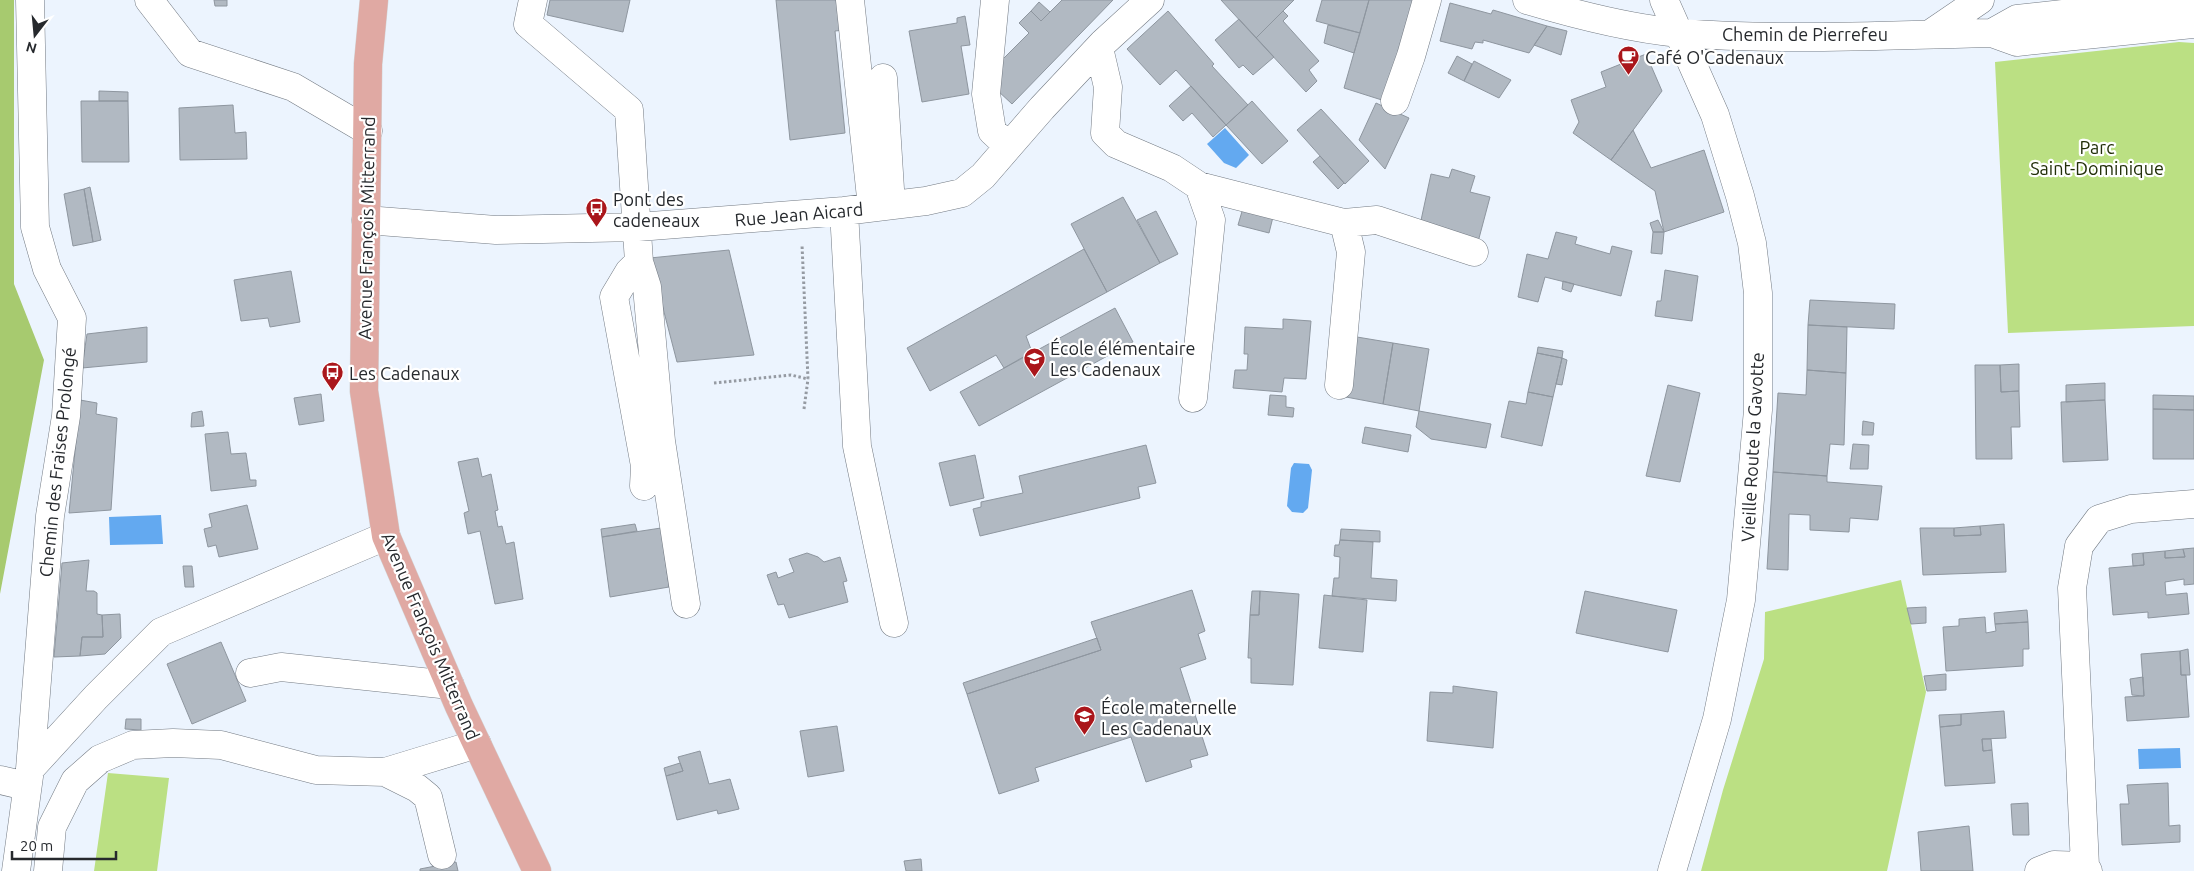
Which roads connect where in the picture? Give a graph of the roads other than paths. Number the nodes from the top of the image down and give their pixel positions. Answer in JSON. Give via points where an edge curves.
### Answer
{"nodes":[{"id":1,"x":30,"y":0,"type":"edge"},
{"id":2,"x":149,"y":0,"type":"edge"},
{"id":3,"x":374,"y":0,"type":"edge"},
{"id":4,"x":533,"y":0,"type":"edge"},
{"id":5,"x":850,"y":0,"type":"edge"},
{"id":6,"x":996,"y":0,"type":"edge"},
{"id":7,"x":1150,"y":0,"type":"edge"},
{"id":8,"x":1427,"y":0,"type":"edge"},
{"id":9,"x":1528,"y":0,"type":"edge"},
{"id":10,"x":1664,"y":0,"type":"edge"},
{"id":11,"x":1980,"y":0,"type":"edge"},
{"id":12,"x":2189,"y":0,"type":"edge"},
{"id":13,"x":2194,"y":24,"type":"edge"},
{"id":14,"x":1678,"y":33,"type":"junction"},
{"id":15,"x":1992,"y":33,"type":"junction"},
{"id":16,"x":1930,"y":34,"type":"junction"},
{"id":17,"x":1100,"y":48,"type":"junction"},
{"id":18,"x":883,"y":78,"type":"dead end"},
{"id":19,"x":1395,"y":101,"type":"dead end"},
{"id":20,"x":368,"y":131,"type":"junction"},
{"id":21,"x":1008,"y":146,"type":"junction"},
{"id":22,"x":1199,"y":186,"type":"junction"},
{"id":23,"x":882,"y":206,"type":"junction"},
{"id":24,"x":844,"y":211,"type":"junction"},
{"id":25,"x":366,"y":220,"type":"junction"},
{"id":26,"x":1344,"y":223,"type":"junction"},
{"id":27,"x":638,"y":227,"type":"junction"},
{"id":28,"x":1474,"y":252,"type":"dead end"},
{"id":29,"x":639,"y":262,"type":"junction"},
{"id":30,"x":1339,"y":384,"type":"dead end"},
{"id":31,"x":1192,"y":398,"type":"dead end"},
{"id":32,"x":644,"y":486,"type":"dead end"},
{"id":33,"x":2194,"y":504,"type":"edge"},
{"id":34,"x":386,"y":536,"type":"junction"},
{"id":35,"x":686,"y":604,"type":"dead end"},
{"id":36,"x":894,"y":623,"type":"dead end"},
{"id":37,"x":250,"y":673,"type":"dead end"},
{"id":38,"x":450,"y":685,"type":"junction"},
{"id":39,"x":477,"y":744,"type":"junction"},
{"id":40,"x":385,"y":772,"type":"junction"},
{"id":41,"x":28,"y":777,"type":"junction"},
{"id":42,"x":0,"y":780,"type":"edge"},
{"id":43,"x":442,"y":856,"type":"dead end"},
{"id":44,"x":2086,"y":868,"type":"edge"},
{"id":45,"x":16,"y":871,"type":"edge"},
{"id":46,"x":48,"y":871,"type":"edge"},
{"id":47,"x":537,"y":871,"type":"edge"},
{"id":48,"x":1672,"y":871,"type":"edge"},
{"id":49,"x":2039,"y":871,"type":"edge"}],
"edges":[{"from":1,"to":41,"type":"street","name":"Chemin des Fraises Prolongé","via":[[35,227],[48,269],[72,318],[66,416],[50,516]]},
{"from":2,"to":20,"type":"street","via":[[190,53],[293,86]]},
{"from":3,"to":20,"type":"main road","name":"Avenue François Mitterrand","via":[[368,64]]},
{"from":4,"to":27,"type":"street","via":[[528,24],[628,110]]},
{"from":5,"to":23,"type":"street"},
{"from":6,"to":21,"type":"street","via":[[986,94],[992,131]]},
{"from":7,"to":17,"type":"street","name":"Rue Jean Aicard"},
{"from":8,"to":19,"type":"street"},
{"from":9,"to":14,"type":"street","via":[[1598,20]]},
{"from":10,"to":14,"type":"street","name":"Vieille Route la Gavotte"},
{"from":11,"to":16,"type":"street"},
{"from":12,"to":15,"type":"street","name":"Chemin de Pierrefeu","via":[[2016,19]]},
{"from":13,"to":15,"type":"street","name":"Chemin de Pierrefeu","via":[[2017,42]]},
{"from":14,"to":16,"type":"street","name":"Chemin de Pierrefeu","via":[[1759,36]]},
{"from":14,"to":48,"type":"street","name":"Vieille Route la Gavotte","via":[[1714,115],[1752,243],[1758,293],[1758,410],[1741,600],[1717,719]]},
{"from":15,"to":16,"type":"street","name":"Chemin de Pierrefeu"},
{"from":17,"to":21,"type":"street","name":"Rue Jean Aicard"},
{"from":17,"to":22,"type":"street","via":[[1108,87],[1105,133],[1116,144],[1172,168]]},
{"from":18,"to":23,"type":"street"},
{"from":20,"to":25,"type":"main road","name":"Avenue François Mitterrand"},
{"from":21,"to":23,"type":"street","name":"Rue Jean Aicard","via":[[983,176],[962,193]]},
{"from":22,"to":26,"type":"street"},
{"from":22,"to":31,"type":"street","via":[[1211,220]]},
{"from":23,"to":24,"type":"street","name":"Rue Jean Aicard"},
{"from":24,"to":27,"type":"street","name":"Rue Jean Aicard"},
{"from":24,"to":36,"type":"street","via":[[857,446]]},
{"from":25,"to":27,"type":"street","name":"Rue Jean Aicard","via":[[496,230]]},
{"from":25,"to":34,"type":"main road","name":"Avenue François Mitterrand","via":[[364,391]]},
{"from":26,"to":28,"type":"street","via":[[1377,220]]},
{"from":26,"to":30,"type":"street","via":[[1351,252]]},
{"from":27,"to":29,"type":"street"},
{"from":29,"to":32,"type":"street","via":[[614,297],[645,466]]},
{"from":29,"to":35,"type":"street","via":[[647,287],[661,441]]},
{"from":33,"to":44,"type":"street","via":[[2131,509],[2099,519],[2079,546],[2072,588]]},
{"from":34,"to":38,"type":"main road","name":"Avenue François Mitterrand"},
{"from":34,"to":41,"type":"street","via":[[161,632],[96,697]]},
{"from":37,"to":38,"type":"street","via":[[281,667]]},
{"from":38,"to":39,"type":"main road","name":"Avenue François Mitterrand"},
{"from":39,"to":40,"type":"street"},
{"from":39,"to":47,"type":"main road","name":"Avenue François Mitterrand"},
{"from":40,"to":43,"type":"street","via":[[428,797]]},
{"from":40,"to":46,"type":"street","via":[[316,770],[221,745],[133,745],[100,758],[75,781],[52,826]]},
{"from":41,"to":42,"type":"street"},
{"from":41,"to":45,"type":"street","name":"Chemin des Fraises Prolongé"},
{"from":44,"to":49,"type":"street","via":[[2054,865]]}]}
